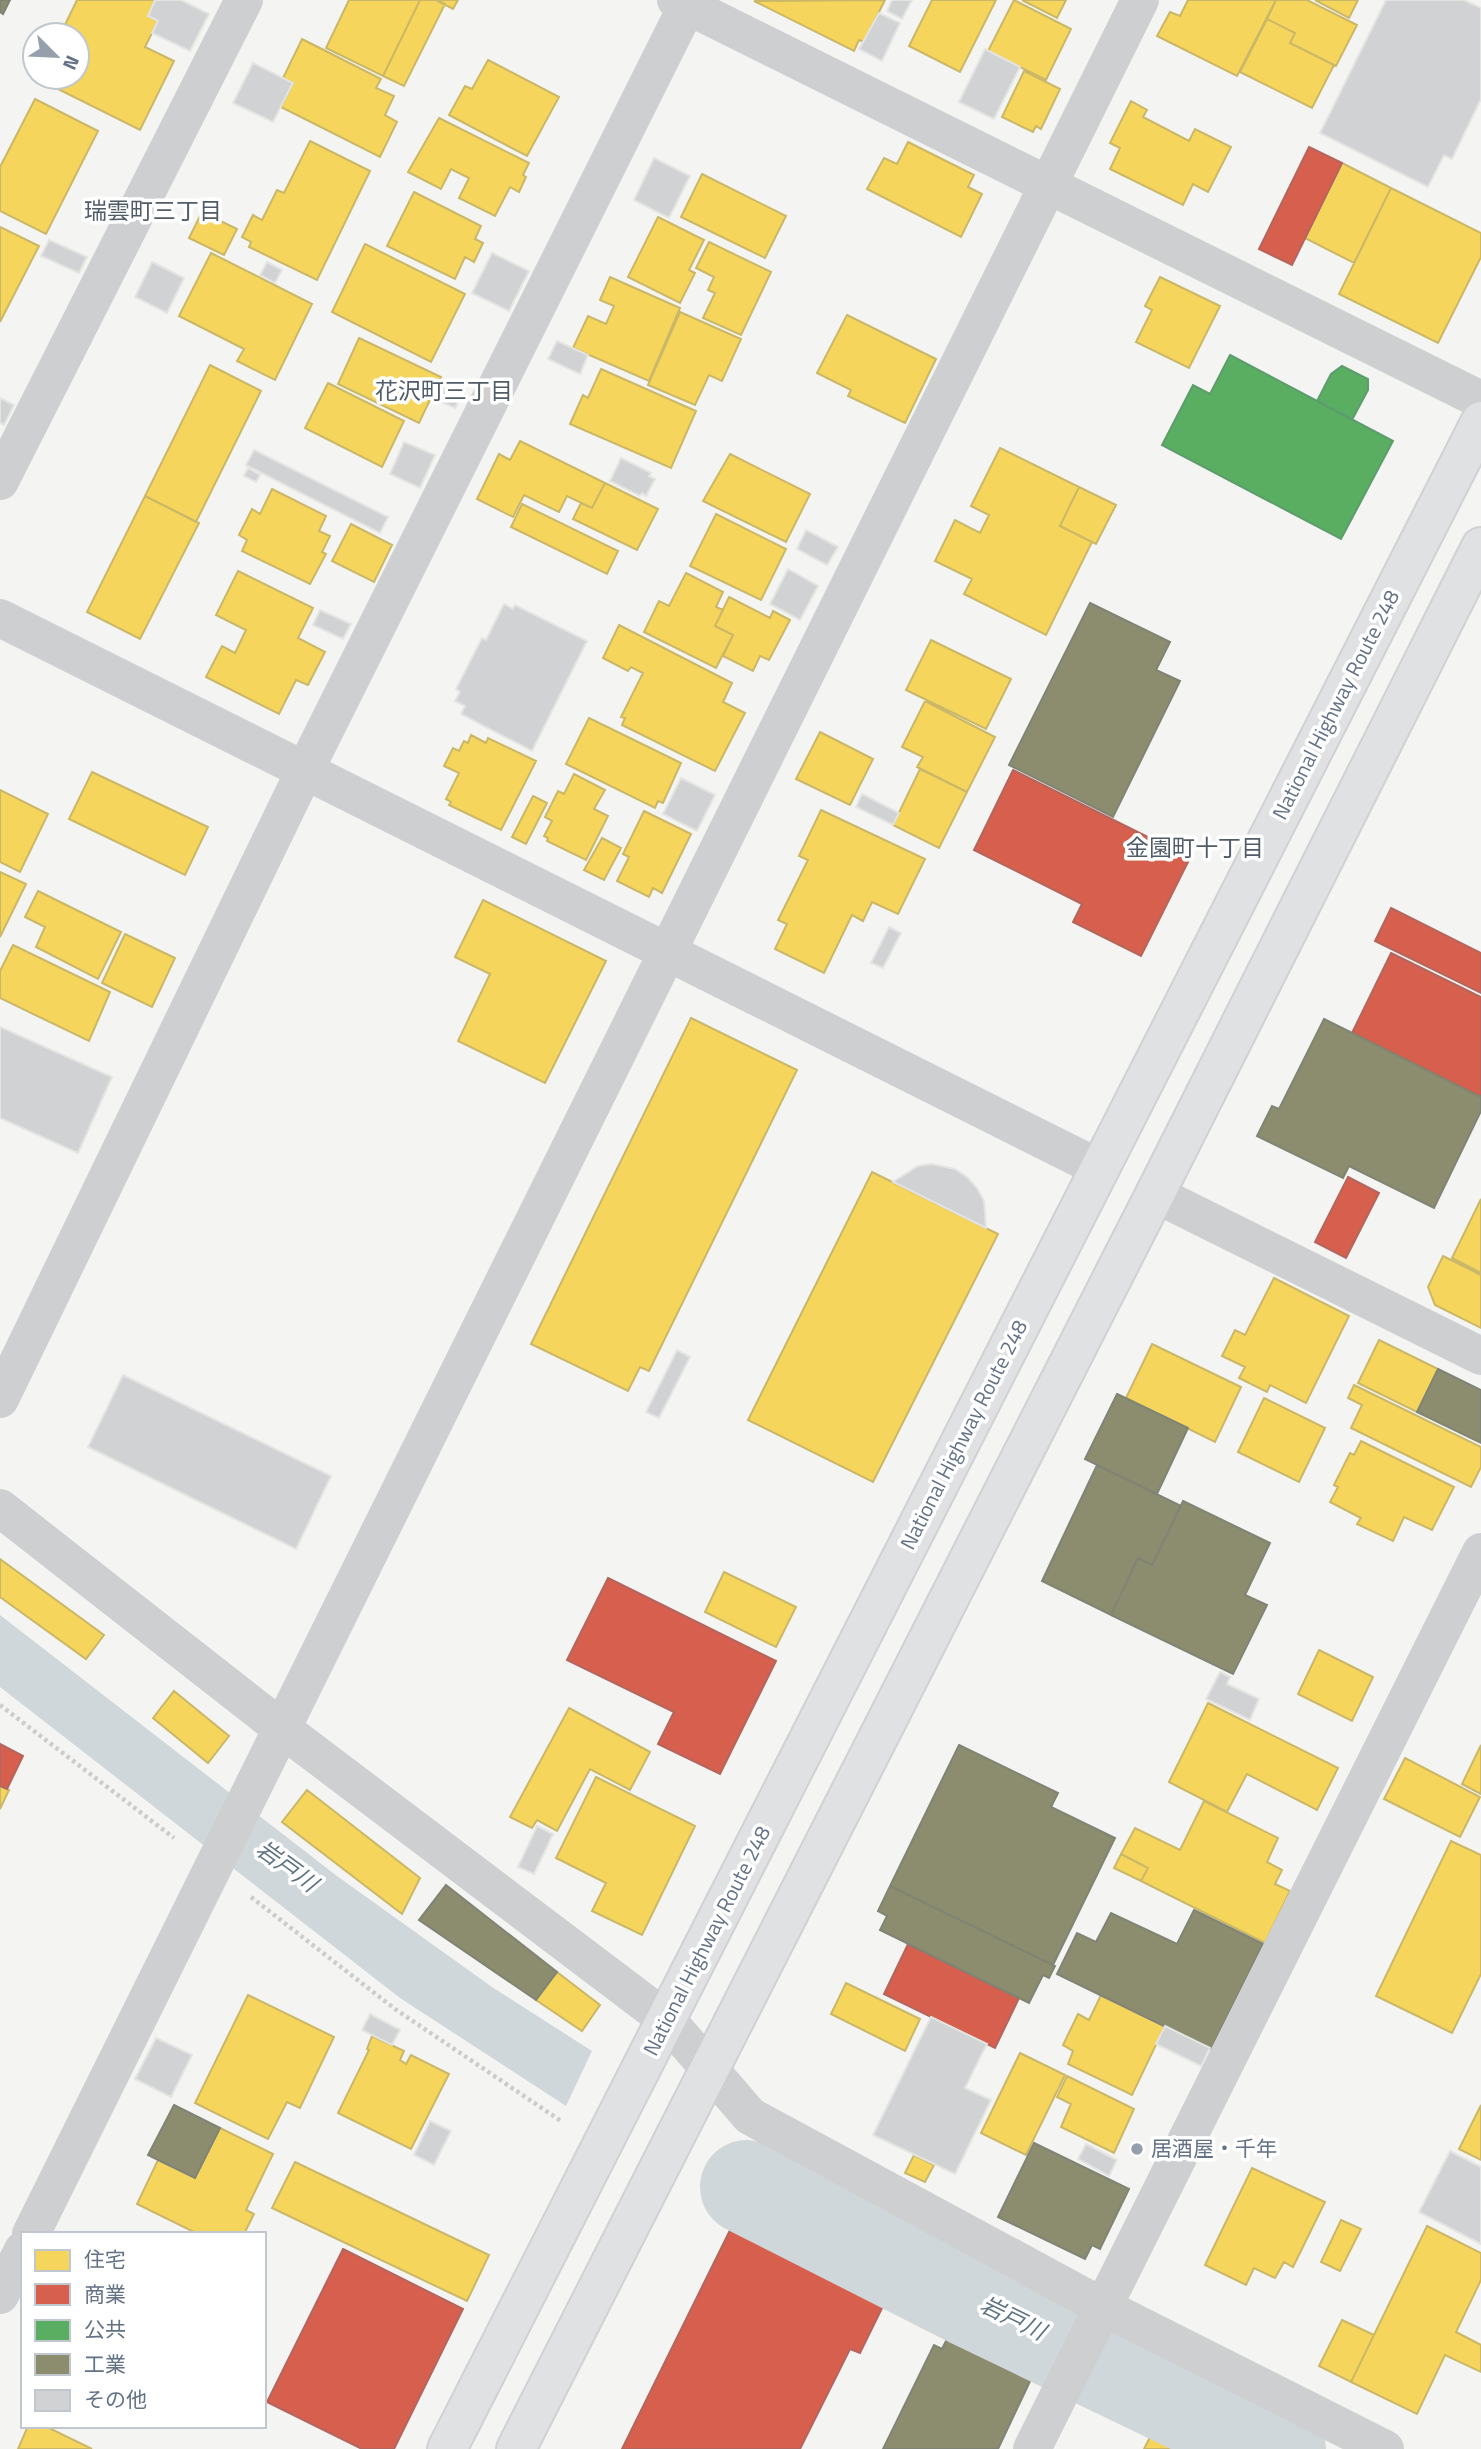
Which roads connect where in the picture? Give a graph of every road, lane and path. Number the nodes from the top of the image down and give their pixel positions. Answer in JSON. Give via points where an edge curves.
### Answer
{"nodes":[{"id":1,"x":244,"y":0,"type":"edge"},
{"id":2,"x":1140,"y":0,"type":"edge"},
{"id":3,"x":684,"y":2,"type":"edge"},
{"id":4,"x":1048,"y":185,"type":"junction"},
{"id":5,"x":1481,"y":400,"type":"edge"},
{"id":6,"x":1481,"y":421,"type":"edge"},
{"id":7,"x":0,"y":481,"type":"edge"},
{"id":8,"x":1481,"y":547,"type":"edge"},
{"id":9,"x":0,"y":618,"type":"edge"},
{"id":10,"x":304,"y":770,"type":"junction"},
{"id":11,"x":668,"y":951,"type":"junction"},
{"id":12,"x":1100,"y":1168,"type":"junction"},
{"id":13,"x":1155,"y":1194,"type":"junction"},
{"id":14,"x":1481,"y":1356,"type":"edge"},
{"id":15,"x":0,"y":1399,"type":"edge"},
{"id":16,"x":0,"y":1508,"type":"edge"},
{"id":17,"x":1481,"y":1552,"type":"edge"},
{"id":18,"x":0,"y":1705,"type":"edge"},
{"id":19,"x":281,"y":1728,"type":"junction"},
{"id":20,"x":215,"y":1861,"type":"junction"},
{"id":21,"x":667,"y":2020,"type":"junction"},
{"id":22,"x":710,"y":2069,"type":"junction"},
{"id":23,"x":601,"y":2148,"type":"junction"},
{"id":24,"x":32,"y":2232,"type":"edge"},
{"id":25,"x":21,"y":2254,"type":"edge"},
{"id":26,"x":0,"y":2295,"type":"edge"},
{"id":27,"x":1102,"y":2309,"type":"junction"},
{"id":28,"x":447,"y":2449,"type":"edge"},
{"id":29,"x":516,"y":2449,"type":"edge"},
{"id":30,"x":1032,"y":2449,"type":"edge"},
{"id":31,"x":1385,"y":2449,"type":"edge"}],
"edges":[{"from":1,"to":7,"type":"street"},
{"from":2,"to":4,"type":"street"},
{"from":3,"to":4,"type":"street"},
{"from":3,"to":10,"type":"street"},
{"from":4,"to":5,"type":"street"},
{"from":4,"to":11,"type":"street"},
{"from":6,"to":12,"type":"highway","name":"National Highway Route 248"},
{"from":8,"to":13,"type":"highway"},
{"from":9,"to":10,"type":"street"},
{"from":10,"to":11,"type":"street"},
{"from":10,"to":15,"type":"street"},
{"from":11,"to":12,"type":"street"},
{"from":11,"to":19,"type":"street"},
{"from":12,"to":21,"type":"highway","name":"National Highway Route 248"},
{"from":13,"to":14,"type":"street"},
{"from":13,"to":22,"type":"highway"},
{"from":16,"to":19,"type":"street"},
{"from":17,"to":27,"type":"street"},
{"from":18,"to":20,"type":"path"},
{"from":19,"to":20,"type":"street"},
{"from":19,"to":21,"type":"street"},
{"from":20,"to":23,"type":"path","via":[[395,2009]]},
{"from":20,"to":24,"type":"street"},
{"from":21,"to":22,"type":"street"},
{"from":21,"to":23,"type":"highway","name":"National Highway Route 248"},
{"from":22,"to":27,"type":"street","via":[[750,2116]]},
{"from":22,"to":29,"type":"highway"},
{"from":23,"to":28,"type":"highway","name":"National Highway Route 248"},
{"from":25,"to":26,"type":"street"},
{"from":27,"to":30,"type":"street"},
{"from":27,"to":31,"type":"street"}]}
